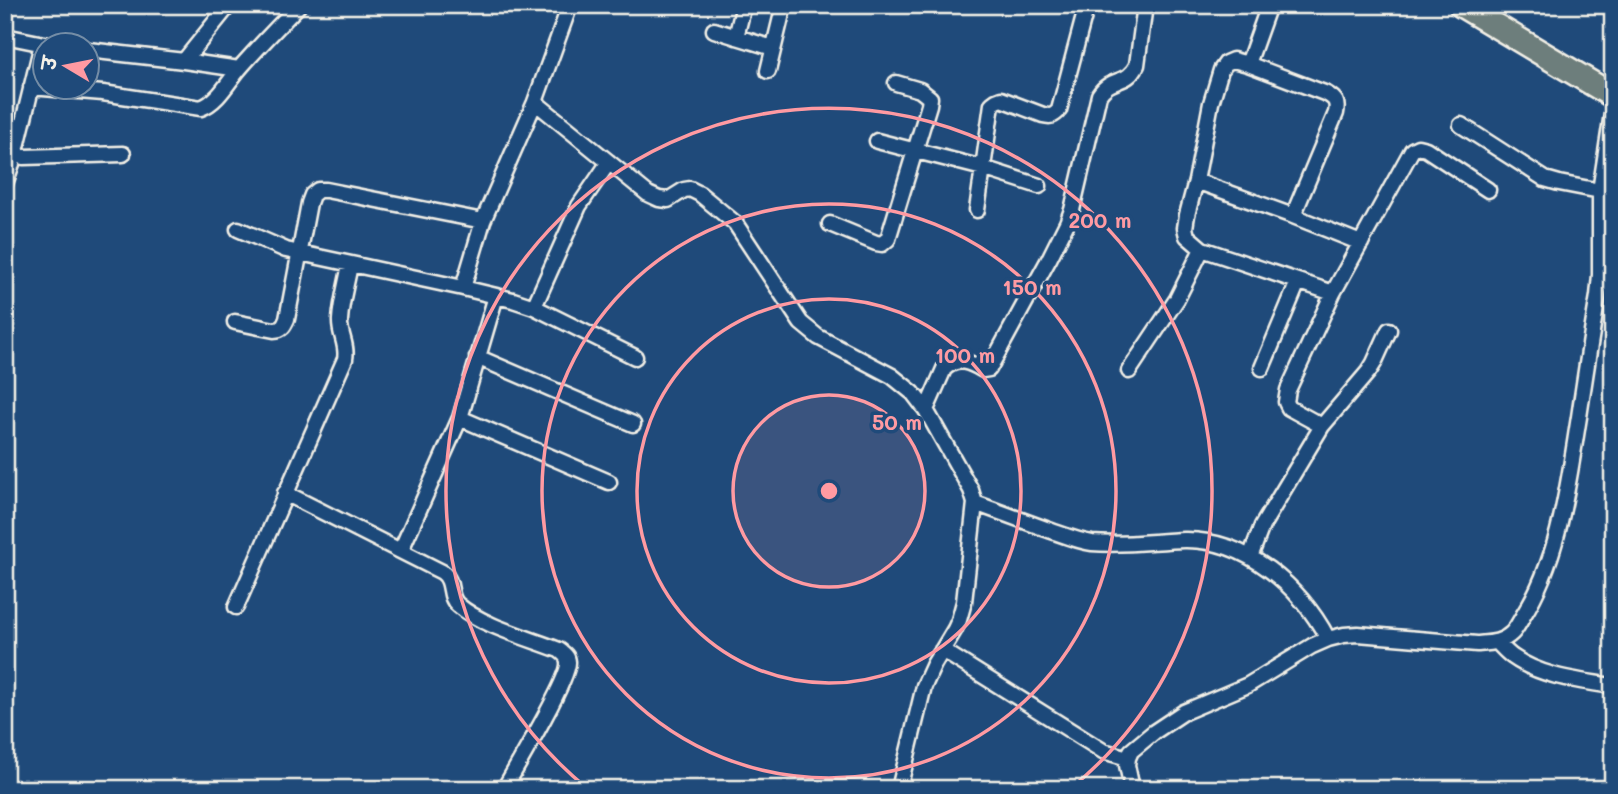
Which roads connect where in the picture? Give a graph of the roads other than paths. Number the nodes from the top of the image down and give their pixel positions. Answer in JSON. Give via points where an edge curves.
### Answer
{"nodes":[{"id":1,"x":229,"y":5,"type":"edge"},
{"id":2,"x":299,"y":5,"type":"edge"},
{"id":3,"x":744,"y":5,"type":"edge"},
{"id":4,"x":784,"y":5,"type":"edge"},
{"id":5,"x":1087,"y":5,"type":"edge"},
{"id":6,"x":1145,"y":5,"type":"edge"},
{"id":7,"x":1269,"y":5,"type":"edge"},
{"id":8,"x":1461,"y":5,"type":"edge"},
{"id":9,"x":569,"y":6,"type":"edge"},
{"id":10,"x":714,"y":30,"type":"dead end"},
{"id":11,"x":5,"y":36,"type":"edge"},
{"id":12,"x":736,"y":37,"type":"junction"},
{"id":13,"x":32,"y":42,"type":"edge"},
{"id":14,"x":773,"y":48,"type":"junction"},
{"id":15,"x":102,"y":52,"type":"edge"},
{"id":16,"x":184,"y":61,"type":"junction"},
{"id":17,"x":1248,"y":64,"type":"junction"},
{"id":18,"x":239,"y":69,"type":"junction"},
{"id":19,"x":768,"y":71,"type":"dead end"},
{"id":20,"x":896,"y":83,"type":"dead end"},
{"id":21,"x":31,"y":86,"type":"joint"},
{"id":22,"x":1613,"y":96,"type":"edge"},
{"id":23,"x":536,"y":102,"type":"junction"},
{"id":24,"x":1613,"y":107,"type":"edge"},
{"id":25,"x":1461,"y":125,"type":"dead end"},
{"id":26,"x":877,"y":141,"type":"dead end"},
{"id":27,"x":916,"y":152,"type":"junction"},
{"id":28,"x":123,"y":154,"type":"dead end"},
{"id":29,"x":15,"y":155,"type":"junction"},
{"id":30,"x":609,"y":162,"type":"junction"},
{"id":31,"x":983,"y":168,"type":"junction"},
{"id":32,"x":1196,"y":181,"type":"junction"},
{"id":33,"x":5,"y":184,"type":"edge"},
{"id":34,"x":1039,"y":186,"type":"dead end"},
{"id":35,"x":1488,"y":190,"type":"dead end"},
{"id":36,"x":1601,"y":191,"type":"junction"},
{"id":37,"x":977,"y":210,"type":"dead end"},
{"id":38,"x":1293,"y":216,"type":"junction"},
{"id":39,"x":483,"y":221,"type":"junction"},
{"id":40,"x":830,"y":223,"type":"dead end"},
{"id":41,"x":239,"y":229,"type":"dead end"},
{"id":42,"x":1361,"y":243,"type":"junction"},
{"id":43,"x":1202,"y":249,"type":"junction"},
{"id":44,"x":300,"y":253,"type":"junction"},
{"id":45,"x":351,"y":264,"type":"junction"},
{"id":46,"x":1298,"y":282,"type":"junction"},
{"id":47,"x":463,"y":288,"type":"junction"},
{"id":48,"x":1333,"y":293,"type":"junction"},
{"id":49,"x":496,"y":296,"type":"junction"},
{"id":50,"x":534,"y":307,"type":"junction"},
{"id":51,"x":235,"y":322,"type":"dead end"},
{"id":52,"x":1389,"y":330,"type":"dead end"},
{"id":53,"x":477,"y":357,"type":"junction"},
{"id":54,"x":635,"y":357,"type":"dead end"},
{"id":55,"x":1262,"y":368,"type":"dead end"},
{"id":56,"x":1129,"y":371,"type":"dead end"},
{"id":57,"x":926,"y":410,"type":"junction"},
{"id":58,"x":460,"y":418,"type":"junction"},
{"id":59,"x":632,"y":424,"type":"dead end"},
{"id":60,"x":1322,"y":426,"type":"junction"},
{"id":61,"x":609,"y":482,"type":"dead end"},
{"id":62,"x":285,"y":493,"type":"junction"},
{"id":63,"x":975,"y":503,"type":"junction"},
{"id":64,"x":401,"y":550,"type":"junction"},
{"id":65,"x":1250,"y":557,"type":"junction"},
{"id":66,"x":236,"y":607,"type":"dead end"},
{"id":67,"x":1328,"y":639,"type":"junction"},
{"id":68,"x":1497,"y":642,"type":"junction"},
{"id":69,"x":942,"y":650,"type":"junction"},
{"id":70,"x":1613,"y":685,"type":"edge"},
{"id":71,"x":1128,"y":758,"type":"junction"},
{"id":72,"x":504,"y":789,"type":"edge"},
{"id":73,"x":899,"y":789,"type":"edge"},
{"id":74,"x":1132,"y":789,"type":"edge"}],
"edges":[{"from":1,"to":16,"type":"street"},
{"from":2,"to":18,"type":"street"},
{"from":3,"to":12,"type":"street"},
{"from":4,"to":14,"type":"street"},
{"from":5,"to":31,"type":"street","via":[[1059,110],[1050,117],[1002,99],[992,104]]},
{"from":6,"to":57,"type":"street","via":[[1137,65],[1133,74],[1105,86],[1100,95],[1072,210],[1049,259],[989,369],[967,361],[948,365]]},
{"from":7,"to":17,"type":"street"},
{"from":8,"to":22,"type":"main road"},
{"from":9,"to":23,"type":"street"},
{"from":10,"to":12,"type":"street"},
{"from":11,"to":13,"type":"street"},
{"from":12,"to":14,"type":"street"},
{"from":14,"to":19,"type":"street"},
{"from":15,"to":16,"type":"street"},
{"from":16,"to":18,"type":"street"},
{"from":17,"to":32,"type":"street","via":[[1233,60],[1220,70]]},
{"from":17,"to":38,"type":"street","via":[[1334,97],[1337,104]]},
{"from":18,"to":21,"type":"street","via":[[214,100],[201,108]]},
{"from":20,"to":27,"type":"street","via":[[930,98]]},
{"from":21,"to":29,"type":"street"},
{"from":23,"to":30,"type":"street"},
{"from":23,"to":39,"type":"street"},
{"from":24,"to":36,"type":"street"},
{"from":25,"to":36,"type":"street","via":[[1545,179]]},
{"from":26,"to":27,"type":"street"},
{"from":27,"to":31,"type":"street"},
{"from":27,"to":40,"type":"street","via":[[891,231],[882,244]]},
{"from":28,"to":29,"type":"street"},
{"from":29,"to":33,"type":"street"},
{"from":30,"to":50,"type":"street","via":[[579,206]]},
{"from":30,"to":57,"type":"street","via":[[659,199],[668,200],[684,190],[700,194],[734,223],[801,323],[818,337],[892,376]]},
{"from":31,"to":34,"type":"street"},
{"from":31,"to":37,"type":"street"},
{"from":32,"to":38,"type":"street"},
{"from":32,"to":43,"type":"street","via":[[1185,228]]},
{"from":35,"to":42,"type":"street","via":[[1418,147],[1407,157]]},
{"from":36,"to":68,"type":"street","via":[[1598,296],[1559,530],[1538,590],[1512,633]]},
{"from":38,"to":42,"type":"street"},
{"from":39,"to":44,"type":"street","via":[[318,190],[309,203]]},
{"from":39,"to":47,"type":"street"},
{"from":41,"to":44,"type":"street"},
{"from":42,"to":48,"type":"street"},
{"from":43,"to":46,"type":"street"},
{"from":43,"to":56,"type":"street","via":[[1177,299]]},
{"from":44,"to":45,"type":"street"},
{"from":44,"to":51,"type":"street","via":[[284,326],[274,330]]},
{"from":45,"to":47,"type":"street"},
{"from":45,"to":62,"type":"street","via":[[340,319],[345,359]]},
{"from":46,"to":48,"type":"street"},
{"from":46,"to":55,"type":"street"},
{"from":47,"to":49,"type":"street"},
{"from":48,"to":60,"type":"street","via":[[1286,396],[1289,408]]},
{"from":49,"to":50,"type":"street"},
{"from":49,"to":53,"type":"street"},
{"from":50,"to":54,"type":"street"},
{"from":52,"to":60,"type":"street","via":[[1369,371]]},
{"from":53,"to":58,"type":"street"},
{"from":53,"to":59,"type":"street"},
{"from":57,"to":63,"type":"street"},
{"from":58,"to":61,"type":"street"},
{"from":58,"to":64,"type":"street"},
{"from":60,"to":65,"type":"street","via":[[1262,526]]},
{"from":62,"to":64,"type":"street"},
{"from":62,"to":66,"type":"street"},
{"from":63,"to":65,"type":"street","via":[[1089,542],[1209,542]]},
{"from":63,"to":69,"type":"street","via":[[964,602],[956,629]]},
{"from":64,"to":72,"type":"street","via":[[446,575],[453,599],[466,611],[565,654],[568,662],[562,682]]},
{"from":65,"to":67,"type":"street","via":[[1303,601]]},
{"from":67,"to":68,"type":"street","via":[[1358,634]]},
{"from":67,"to":71,"type":"street","via":[[1235,692],[1184,712],[1154,732]]},
{"from":68,"to":70,"type":"street","via":[[1511,656],[1547,673]]},
{"from":69,"to":71,"type":"street","via":[[1103,751]]},
{"from":69,"to":73,"type":"street","via":[[924,686]]},
{"from":71,"to":74,"type":"street"}]}
